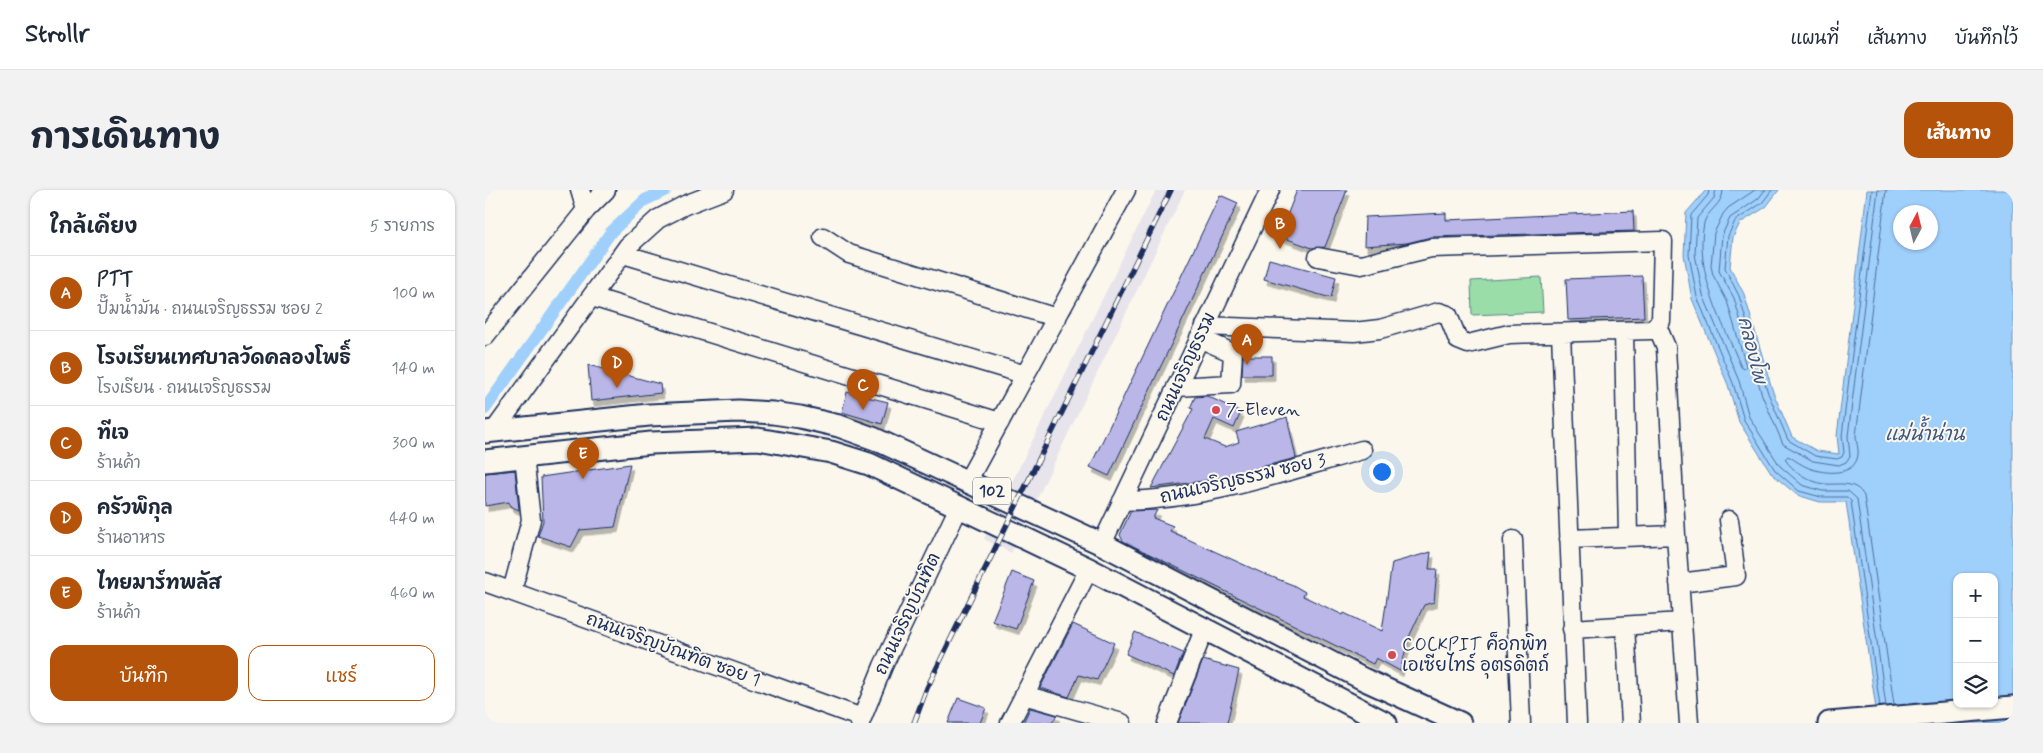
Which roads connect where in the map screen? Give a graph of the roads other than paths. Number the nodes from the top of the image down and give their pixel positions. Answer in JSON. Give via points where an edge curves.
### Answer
{"nodes":[{"id":1,"x":580,"y":190,"type":"edge"},
{"id":2,"x":606,"y":190,"type":"edge"},
{"id":3,"x":724,"y":190,"type":"edge"},
{"id":4,"x":1127,"y":190,"type":"edge"},
{"id":5,"x":1270,"y":190,"type":"edge"},
{"id":6,"x":586,"y":210,"type":"junction"},
{"id":7,"x":823,"y":237,"type":"dead end"},
{"id":8,"x":623,"y":254,"type":"junction"},
{"id":9,"x":1318,"y":258,"type":"dead end"},
{"id":10,"x":592,"y":297,"type":"junction"},
{"id":11,"x":1057,"y":318,"type":"junction"},
{"id":12,"x":1657,"y":326,"type":"junction"},
{"id":13,"x":1624,"y":331,"type":"junction"},
{"id":14,"x":1202,"y":332,"type":"junction"},
{"id":15,"x":1561,"y":333,"type":"junction"},
{"id":16,"x":485,"y":336,"type":"edge"},
{"id":17,"x":1026,"y":375,"type":"junction"},
{"id":18,"x":1176,"y":387,"type":"junction"},
{"id":19,"x":649,"y":415,"type":"junction"},
{"id":20,"x":1000,"y":422,"type":"junction"},
{"id":21,"x":489,"y":432,"type":"edge"},
{"id":22,"x":651,"y":443,"type":"junction"},
{"id":23,"x":1362,"y":450,"type":"dead end"},
{"id":24,"x":525,"y":456,"type":"junction"},
{"id":25,"x":485,"y":460,"type":"edge"},
{"id":26,"x":977,"y":484,"type":"junction"},
{"id":27,"x":1122,"y":501,"type":"junction"},
{"id":28,"x":966,"y":510,"type":"junction"},
{"id":29,"x":1729,"y":520,"type":"dead end"},
{"id":30,"x":1676,"y":534,"type":"junction"},
{"id":31,"x":1628,"y":536,"type":"junction"},
{"id":32,"x":1569,"y":539,"type":"junction"},
{"id":33,"x":1513,"y":540,"type":"dead end"},
{"id":34,"x":1102,"y":544,"type":"junction"},
{"id":35,"x":1089,"y":569,"type":"junction"},
{"id":36,"x":485,"y":582,"type":"edge"},
{"id":37,"x":1679,"y":583,"type":"junction"},
{"id":38,"x":512,"y":591,"type":"junction"},
{"id":39,"x":1682,"y":622,"type":"junction"},
{"id":40,"x":1625,"y":626,"type":"junction"},
{"id":41,"x":1572,"y":629,"type":"junction"},
{"id":42,"x":1204,"y":630,"type":"junction"},
{"id":43,"x":1363,"y":679,"type":"junction"},
{"id":44,"x":1024,"y":695,"type":"junction"},
{"id":45,"x":1349,"y":704,"type":"junction"},
{"id":46,"x":2013,"y":707,"type":"edge"},
{"id":47,"x":861,"y":721,"type":"edge"},
{"id":48,"x":1010,"y":723,"type":"edge"},
{"id":49,"x":1122,"y":723,"type":"edge"},
{"id":50,"x":1167,"y":723,"type":"edge"},
{"id":51,"x":1386,"y":723,"type":"edge"},
{"id":52,"x":1460,"y":723,"type":"edge"},
{"id":53,"x":1521,"y":723,"type":"edge"},
{"id":54,"x":1577,"y":723,"type":"edge"},
{"id":55,"x":1631,"y":723,"type":"edge"},
{"id":56,"x":1689,"y":723,"type":"edge"},
{"id":57,"x":1829,"y":723,"type":"edge"}],
"edges":[{"from":1,"to":6,"type":"street"},
{"from":2,"to":6,"type":"street"},
{"from":3,"to":8,"type":"street","via":[[658,219]]},
{"from":4,"to":11,"type":"street"},
{"from":5,"to":14,"type":"street","name":"ถนนเจริญธรรม"},
{"from":6,"to":16,"type":"street"},
{"from":7,"to":11,"type":"street","via":[[849,254]]},
{"from":8,"to":10,"type":"street"},
{"from":8,"to":17,"type":"street"},
{"from":9,"to":12,"type":"street","via":[[1361,264],[1431,248],[1663,241],[1661,321]]},
{"from":10,"to":20,"type":"street"},
{"from":10,"to":21,"type":"street"},
{"from":11,"to":17,"type":"street"},
{"from":12,"to":13,"type":"street","via":[[1651,330]]},
{"from":12,"to":30,"type":"street","via":[[1666,347]]},
{"from":13,"to":15,"type":"street"},
{"from":13,"to":31,"type":"street"},
{"from":14,"to":15,"type":"street","via":[[1354,332],[1380,329],[1439,312],[1449,315],[1458,340],[1468,344],[1509,334]]},
{"from":14,"to":18,"type":"street","name":"ถนนเจริญธรรม"},
{"from":14,"to":18,"type":"street","via":[[1233,353],[1231,384]]},
{"from":15,"to":32,"type":"street"},
{"from":17,"to":20,"type":"street"},
{"from":18,"to":27,"type":"street","name":"ถนนเจริญธรรม"},
{"from":19,"to":21,"type":"main road","number":"102"},
{"from":19,"to":22,"type":"main road"},
{"from":19,"to":26,"type":"main road","number":"102","via":[[738,411],[800,417],[875,438]]},
{"from":20,"to":26,"type":"street"},
{"from":22,"to":24,"type":"main road","number":"102"},
{"from":22,"to":28,"type":"main road","number":"102","via":[[758,439],[795,444],[869,464]]},
{"from":23,"to":27,"type":"street","name":"ถนนเจริญธรรม ซอย 3","via":[[1187,496],[1156,501]]},
{"from":24,"to":25,"type":"main road","number":"102"},
{"from":24,"to":38,"type":"street","via":[[531,520]]},
{"from":26,"to":28,"type":"main road"},
{"from":26,"to":34,"type":"main road","number":"102"},
{"from":27,"to":34,"type":"street","name":"ถนนเจริญธรรม"},
{"from":28,"to":35,"type":"main road","number":"102"},
{"from":28,"to":47,"type":"street","name":"ถนนเจริญบัณฑิต","via":[[883,666]]},
{"from":29,"to":37,"type":"street","via":[[1736,576]]},
{"from":30,"to":31,"type":"street"},
{"from":30,"to":37,"type":"street"},
{"from":31,"to":32,"type":"street"},
{"from":32,"to":41,"type":"street"},
{"from":33,"to":53,"type":"street"},
{"from":34,"to":35,"type":"main road"},
{"from":34,"to":43,"type":"main road","number":"102"},
{"from":35,"to":42,"type":"main road","number":"102"},
{"from":35,"to":44,"type":"street"},
{"from":36,"to":38,"type":"street","name":"ถนนเจริญบัณฑิต ซอย 1"},
{"from":37,"to":39,"type":"street"},
{"from":38,"to":47,"type":"street","name":"ถนนเจริญบัณฑิต ซอย 1"},
{"from":39,"to":40,"type":"street"},
{"from":39,"to":56,"type":"street"},
{"from":40,"to":41,"type":"street"},
{"from":40,"to":55,"type":"street"},
{"from":41,"to":54,"type":"street"},
{"from":42,"to":45,"type":"main road","number":"102"},
{"from":42,"to":50,"type":"street"},
{"from":43,"to":45,"type":"main road"},
{"from":43,"to":52,"type":"main road","number":"102"},
{"from":44,"to":48,"type":"street"},
{"from":44,"to":49,"type":"street"},
{"from":45,"to":51,"type":"main road","number":"102"},
{"from":46,"to":57,"type":"main road"}]}
